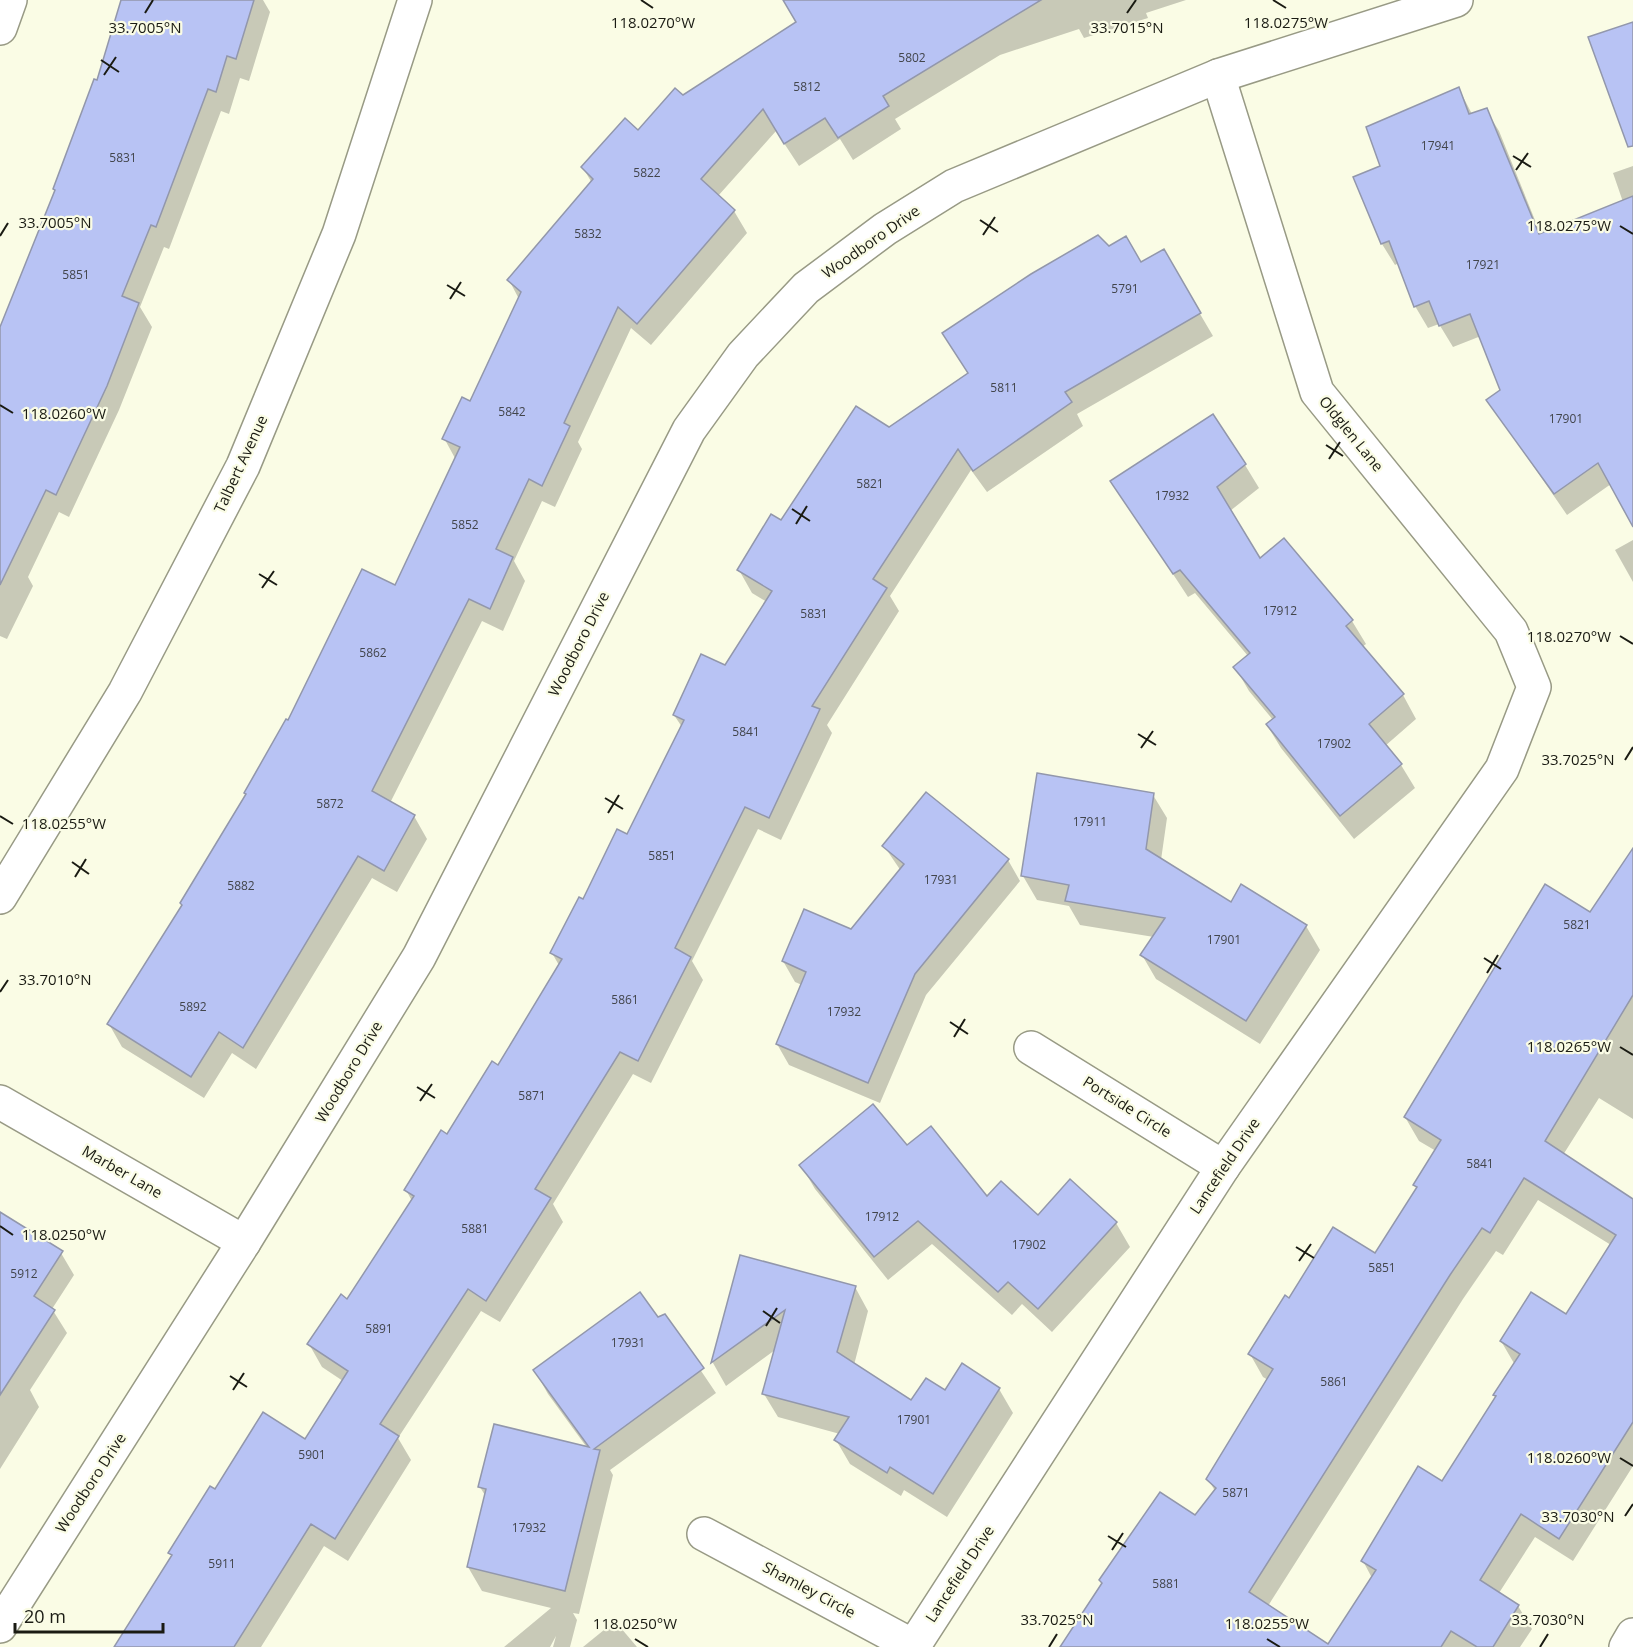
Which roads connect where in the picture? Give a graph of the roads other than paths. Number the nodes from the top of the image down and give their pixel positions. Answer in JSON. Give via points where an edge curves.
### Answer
{"nodes":[{"id":1,"x":10,"y":0,"type":"edge"},
{"id":2,"x":415,"y":0,"type":"edge"},
{"id":3,"x":1456,"y":0,"type":"edge"},
{"id":4,"x":0,"y":28,"type":"edge"},
{"id":5,"x":1218,"y":76,"type":"junction"},
{"id":6,"x":1534,"y":687,"type":"joint"},
{"id":7,"x":0,"y":897,"type":"edge"},
{"id":8,"x":1031,"y":1048,"type":"dead end"},
{"id":9,"x":0,"y":1102,"type":"edge"},
{"id":10,"x":1223,"y":1167,"type":"junction"},
{"id":11,"x":244,"y":1242,"type":"junction"},
{"id":12,"x":704,"y":1534,"type":"dead end"},
{"id":13,"x":0,"y":1626,"type":"edge"},
{"id":14,"x":1633,"y":1635,"type":"edge"},
{"id":15,"x":913,"y":1647,"type":"edge"},
{"id":16,"x":1626,"y":1647,"type":"edge"}],
"edges":[{"from":1,"to":4,"type":"street"},
{"from":2,"to":7,"type":"street","name":"Talbert Avenue","via":[[339,234],[243,466],[125,692]]},
{"from":3,"to":5,"type":"street","name":"Woodboro Drive"},
{"from":5,"to":6,"type":"street","name":"Oldglen Lane","via":[[1317,392],[1511,632]]},
{"from":5,"to":11,"type":"street","name":"Woodboro Drive","via":[[954,186],[885,229],[806,288],[743,355],[689,430],[419,957]]},
{"from":6,"to":10,"type":"street","name":"Lancefield Drive","via":[[1502,769]]},
{"from":8,"to":10,"type":"street","name":"Portside Circle"},
{"from":9,"to":11,"type":"street","name":"Marber Lane"},
{"from":10,"to":15,"type":"street","name":"Lancefield Drive"},
{"from":11,"to":13,"type":"street","name":"Woodboro Drive"},
{"from":12,"to":15,"type":"street","name":"Shamley Circle"},
{"from":14,"to":16,"type":"street"}]}
